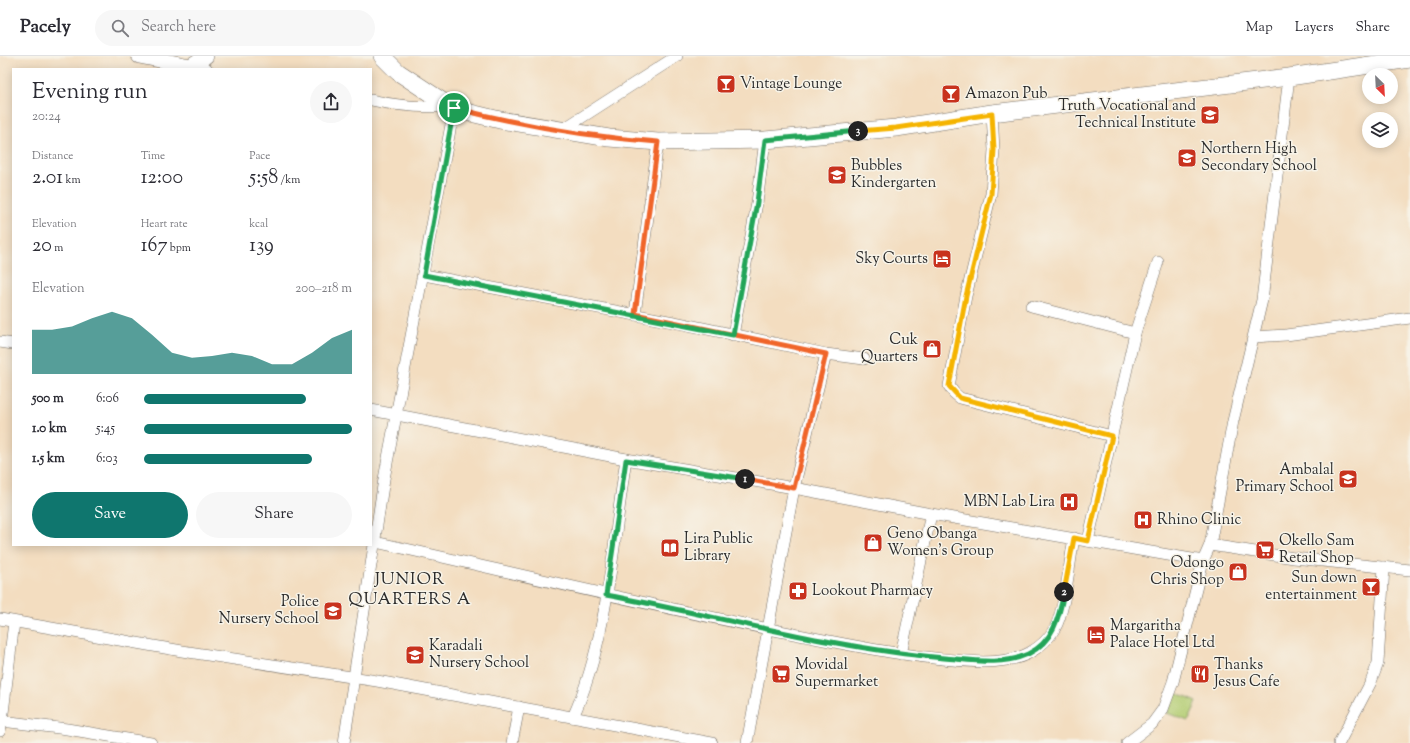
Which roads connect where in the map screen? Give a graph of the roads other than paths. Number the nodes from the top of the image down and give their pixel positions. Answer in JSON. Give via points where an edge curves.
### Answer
{"nodes":[{"id":1,"x":139,"y":56,"type":"edge"},
{"id":2,"x":206,"y":56,"type":"edge"},
{"id":3,"x":382,"y":56,"type":"edge"},
{"id":4,"x":678,"y":56,"type":"edge"},
{"id":5,"x":1410,"y":59,"type":"edge"},
{"id":6,"x":1354,"y":62,"type":"edge"},
{"id":7,"x":190,"y":66,"type":"junction"},
{"id":8,"x":201,"y":68,"type":"edge"},
{"id":9,"x":1289,"y":77,"type":"junction"},
{"id":10,"x":372,"y":100,"type":"edge"},
{"id":11,"x":452,"y":107,"type":"junction"},
{"id":12,"x":992,"y":114,"type":"junction"},
{"id":13,"x":562,"y":130,"type":"junction"},
{"id":14,"x":765,"y":140,"type":"junction"},
{"id":15,"x":658,"y":142,"type":"junction"},
{"id":16,"x":1158,"y":262,"type":"dead end"},
{"id":17,"x":424,"y":275,"type":"junction"},
{"id":18,"x":1031,"y":306,"type":"dead end"},
{"id":19,"x":635,"y":314,"type":"junction"},
{"id":20,"x":1410,"y":318,"type":"edge"},
{"id":21,"x":1135,"y":333,"type":"junction"},
{"id":22,"x":733,"y":335,"type":"junction"},
{"id":23,"x":1254,"y":337,"type":"junction"},
{"id":24,"x":0,"y":342,"type":"edge"},
{"id":25,"x":12,"y":344,"type":"edge"},
{"id":26,"x":826,"y":354,"type":"junction"},
{"id":27,"x":864,"y":359,"type":"dead end"},
{"id":28,"x":372,"y":410,"type":"edge"},
{"id":29,"x":396,"y":415,"type":"junction"},
{"id":30,"x":1112,"y":436,"type":"junction"},
{"id":31,"x":626,"y":460,"type":"junction"},
{"id":32,"x":794,"y":488,"type":"junction"},
{"id":33,"x":931,"y":514,"type":"junction"},
{"id":34,"x":1074,"y":538,"type":"junction"},
{"id":35,"x":1088,"y":541,"type":"junction"},
{"id":36,"x":375,"y":542,"type":"junction"},
{"id":37,"x":1210,"y":545,"type":"junction"},
{"id":38,"x":1203,"y":561,"type":"junction"},
{"id":39,"x":1384,"y":567,"type":"junction"},
{"id":40,"x":1410,"y":570,"type":"edge"},
{"id":41,"x":606,"y":595,"type":"junction"},
{"id":42,"x":0,"y":619,"type":"edge"},
{"id":43,"x":14,"y":622,"type":"junction"},
{"id":44,"x":769,"y":629,"type":"junction"},
{"id":45,"x":901,"y":654,"type":"junction"},
{"id":46,"x":353,"y":678,"type":"junction"},
{"id":47,"x":519,"y":707,"type":"junction"},
{"id":48,"x":573,"y":717,"type":"junction"},
{"id":49,"x":1,"y":726,"type":"edge"},
{"id":50,"x":151,"y":743,"type":"edge"},
{"id":51,"x":344,"y":743,"type":"edge"},
{"id":52,"x":512,"y":743,"type":"edge"},
{"id":53,"x":712,"y":743,"type":"edge"},
{"id":54,"x":748,"y":743,"type":"edge"},
{"id":55,"x":1127,"y":743,"type":"edge"},
{"id":56,"x":1339,"y":743,"type":"edge"}],
"edges":[{"from":1,"to":7,"type":"main road"},
{"from":2,"to":7,"type":"main road"},
{"from":3,"to":11,"type":"main road","via":[[398,72]]},
{"from":4,"to":13,"type":"street"},
{"from":5,"to":6,"type":"main road"},
{"from":6,"to":9,"type":"main road"},
{"from":7,"to":8,"type":"street"},
{"from":9,"to":12,"type":"main road"},
{"from":9,"to":23,"type":"street","via":[[1269,254]]},
{"from":10,"to":11,"type":"street","via":[[407,106]]},
{"from":11,"to":13,"type":"main road","via":[[500,120]]},
{"from":11,"to":17,"type":"street"},
{"from":12,"to":14,"type":"main road","via":[[896,128]]},
{"from":12,"to":30,"type":"street","via":[[994,150],[991,194],[966,296],[949,386],[960,398]]},
{"from":13,"to":15,"type":"main road","via":[[609,138]]},
{"from":14,"to":15,"type":"main road"},
{"from":14,"to":22,"type":"street","via":[[757,202]]},
{"from":15,"to":19,"type":"street"},
{"from":16,"to":21,"type":"street"},
{"from":17,"to":19,"type":"street"},
{"from":17,"to":29,"type":"street"},
{"from":18,"to":21,"type":"street"},
{"from":19,"to":22,"type":"street"},
{"from":20,"to":23,"type":"street","via":[[1286,336]]},
{"from":21,"to":30,"type":"street"},
{"from":22,"to":26,"type":"street"},
{"from":23,"to":37,"type":"street","via":[[1233,421]]},
{"from":24,"to":25,"type":"street"},
{"from":26,"to":27,"type":"street"},
{"from":26,"to":32,"type":"street"},
{"from":28,"to":29,"type":"street"},
{"from":29,"to":31,"type":"street"},
{"from":29,"to":36,"type":"street"},
{"from":30,"to":35,"type":"street"},
{"from":31,"to":32,"type":"street"},
{"from":31,"to":41,"type":"street"},
{"from":32,"to":33,"type":"street"},
{"from":32,"to":44,"type":"street"},
{"from":33,"to":34,"type":"street"},
{"from":33,"to":45,"type":"street"},
{"from":34,"to":35,"type":"street"},
{"from":34,"to":45,"type":"street","via":[[1056,627],[1044,643],[1033,651],[1007,660],[984,662]]},
{"from":35,"to":38,"type":"street"},
{"from":36,"to":41,"type":"street"},
{"from":36,"to":46,"type":"street"},
{"from":37,"to":38,"type":"street"},
{"from":37,"to":39,"type":"street","via":[[1294,558]]},
{"from":38,"to":55,"type":"street","via":[[1173,682],[1162,709],[1152,724]]},
{"from":39,"to":40,"type":"street"},
{"from":39,"to":56,"type":"street","via":[[1378,663],[1371,682]]},
{"from":41,"to":44,"type":"street"},
{"from":41,"to":48,"type":"street","via":[[589,676]]},
{"from":42,"to":43,"type":"street"},
{"from":43,"to":46,"type":"street"},
{"from":43,"to":49,"type":"street"},
{"from":44,"to":45,"type":"street"},
{"from":44,"to":54,"type":"street"},
{"from":46,"to":47,"type":"street"},
{"from":46,"to":51,"type":"street"},
{"from":47,"to":48,"type":"street"},
{"from":47,"to":52,"type":"street"},
{"from":48,"to":53,"type":"street"},
{"from":49,"to":50,"type":"street","via":[[68,729]]}]}
